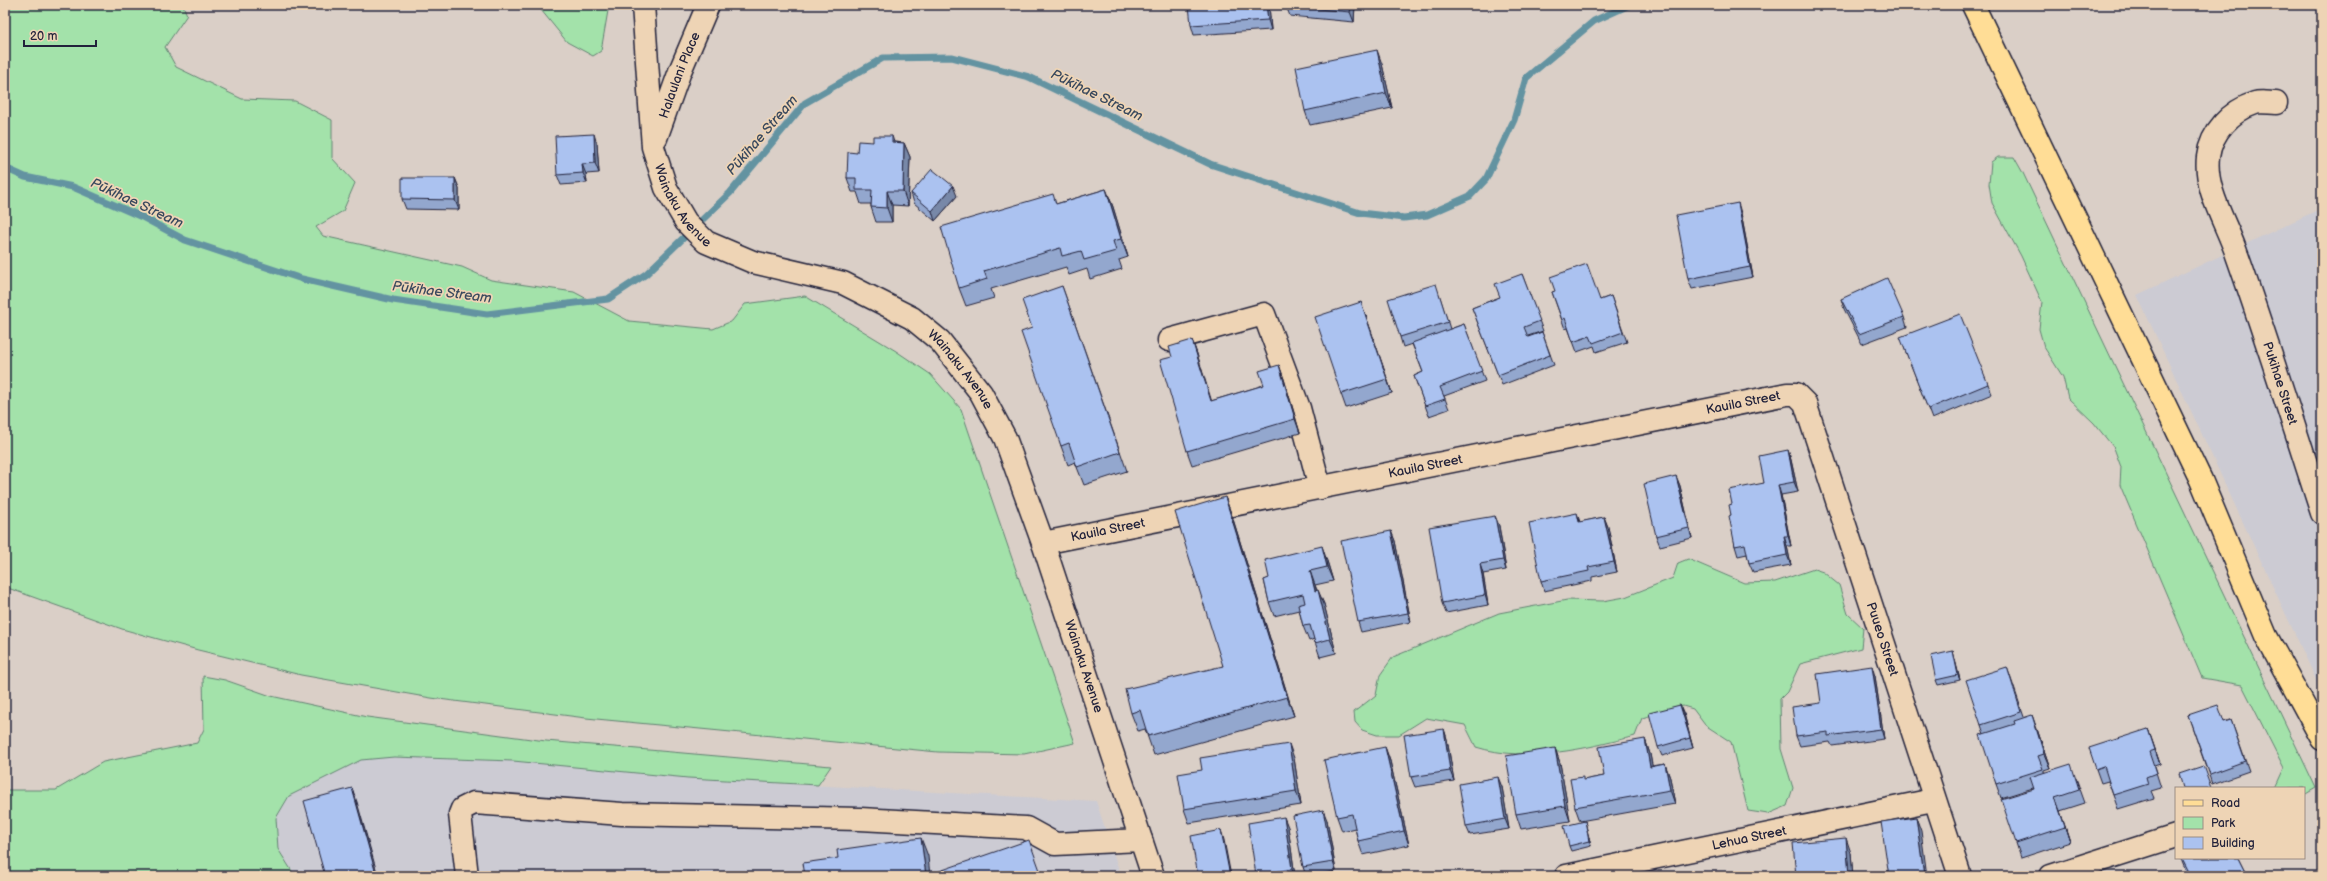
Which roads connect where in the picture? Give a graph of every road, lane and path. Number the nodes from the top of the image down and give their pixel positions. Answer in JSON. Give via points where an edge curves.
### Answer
{"nodes":[{"id":1,"x":643,"y":5,"type":"edge"},
{"id":2,"x":708,"y":5,"type":"edge"},
{"id":3,"x":1976,"y":13,"type":"edge"},
{"id":4,"x":2276,"y":103,"type":"dead end"},
{"id":5,"x":653,"y":147,"type":"junction"},
{"id":6,"x":1169,"y":340,"type":"dead end"},
{"id":7,"x":1805,"y":403,"type":"joint"},
{"id":8,"x":1320,"y":488,"type":"junction"},
{"id":9,"x":2322,"y":513,"type":"edge"},
{"id":10,"x":1043,"y":543,"type":"junction"},
{"id":11,"x":2322,"y":740,"type":"edge"},
{"id":12,"x":1933,"y":800,"type":"junction"},
{"id":13,"x":2175,"y":836,"type":"edge"},
{"id":14,"x":1141,"y":840,"type":"junction"},
{"id":15,"x":467,"y":876,"type":"edge"},
{"id":16,"x":1153,"y":876,"type":"edge"},
{"id":17,"x":1566,"y":876,"type":"edge"},
{"id":18,"x":1960,"y":876,"type":"edge"},
{"id":19,"x":2051,"y":876,"type":"edge"}],
"edges":[{"from":1,"to":5,"type":"street","name":"Wainaku Avenue"},
{"from":2,"to":5,"type":"street","name":"Halaulani Place","via":[[680,70]]},
{"from":3,"to":11,"type":"main road","via":[[2201,480],[2266,636]]},
{"from":4,"to":9,"type":"street","name":"Pukihae Street","via":[[2256,103],[2235,113],[2221,125],[2212,141],[2208,157],[2208,178],[2237,253]]},
{"from":5,"to":10,"type":"street","name":"Wainaku Avenue","via":[[666,188],[686,222],[706,242],[753,262],[843,283],[912,318],[940,341],[981,393],[1005,438]]},
{"from":6,"to":8,"type":"street","via":[[1264,314],[1299,408]]},
{"from":7,"to":8,"type":"street","name":"Kauila Street","via":[[1796,394],[1786,394]]},
{"from":7,"to":12,"type":"street","name":"Puueo Street"},
{"from":8,"to":10,"type":"street","name":"Kauila Street"},
{"from":10,"to":14,"type":"street","name":"Wainaku Avenue"},
{"from":12,"to":17,"type":"street","name":"Lehua Street"},
{"from":12,"to":18,"type":"street","name":"Puueo Street"},
{"from":13,"to":19,"type":"street"},
{"from":14,"to":15,"type":"street","via":[[1055,844],[1026,828],[860,820],[622,814],[474,803],[462,809],[460,814]]},
{"from":14,"to":16,"type":"street","name":"Wainaku Avenue"}]}
